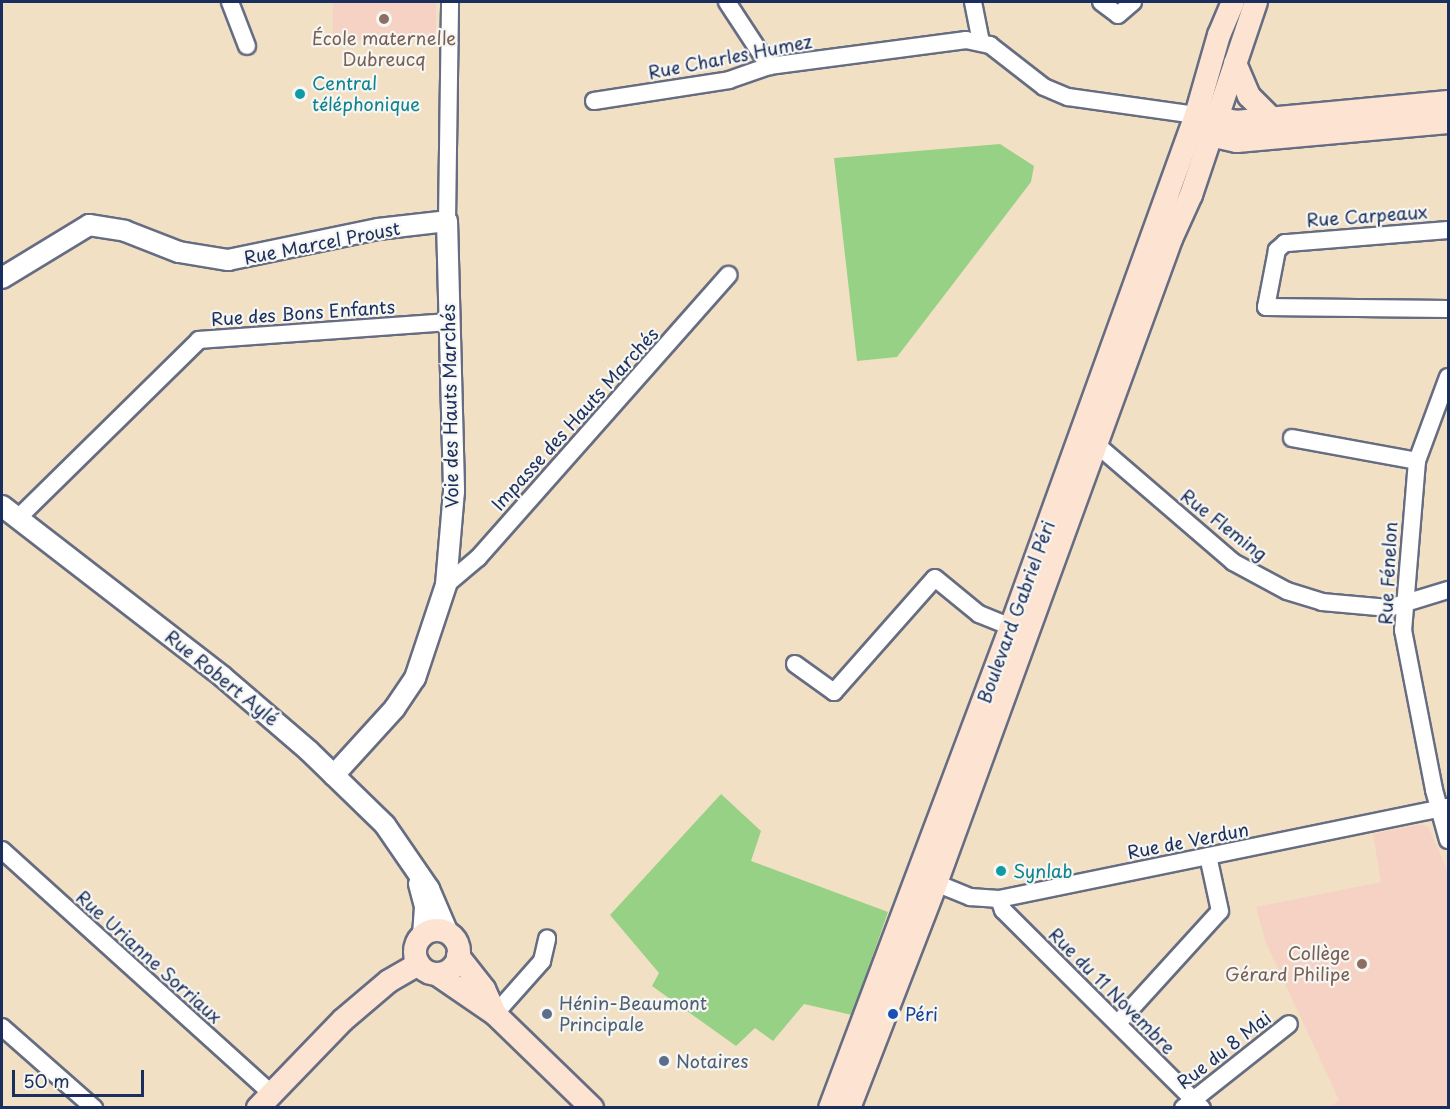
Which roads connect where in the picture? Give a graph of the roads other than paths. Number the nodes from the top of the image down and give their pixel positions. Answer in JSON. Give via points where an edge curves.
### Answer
{"nodes":[{"id":1,"x":230,"y":2,"type":"edge"},
{"id":2,"x":450,"y":2,"type":"edge"},
{"id":3,"x":727,"y":2,"type":"edge"},
{"id":4,"x":973,"y":2,"type":"edge"},
{"id":5,"x":1101,"y":2,"type":"edge"},
{"id":6,"x":1133,"y":2,"type":"edge"},
{"id":7,"x":1233,"y":2,"type":"edge"},
{"id":8,"x":1256,"y":2,"type":"edge"},
{"id":9,"x":981,"y":42,"type":"junction"},
{"id":10,"x":247,"y":46,"type":"dead end"},
{"id":11,"x":1235,"y":63,"type":"junction"},
{"id":12,"x":769,"y":66,"type":"junction"},
{"id":13,"x":594,"y":101,"type":"dead end"},
{"id":14,"x":1449,"y":102,"type":"edge"},
{"id":15,"x":1272,"y":118,"type":"junction"},
{"id":16,"x":1208,"y":121,"type":"junction"},
{"id":17,"x":1449,"y":122,"type":"edge"},
{"id":18,"x":447,"y":221,"type":"junction"},
{"id":19,"x":1449,"y":231,"type":"edge"},
{"id":20,"x":728,"y":275,"type":"dead end"},
{"id":21,"x":2,"y":278,"type":"edge"},
{"id":22,"x":1449,"y":309,"type":"edge"},
{"id":23,"x":448,"y":322,"type":"junction"},
{"id":24,"x":1449,"y":377,"type":"edge"},
{"id":25,"x":1292,"y":438,"type":"dead end"},
{"id":26,"x":1096,"y":444,"type":"junction"},
{"id":27,"x":1417,"y":461,"type":"junction"},
{"id":28,"x":2,"y":506,"type":"edge"},
{"id":29,"x":18,"y":518,"type":"junction"},
{"id":30,"x":446,"y":585,"type":"junction"},
{"id":31,"x":1449,"y":590,"type":"edge"},
{"id":32,"x":1404,"y":605,"type":"junction"},
{"id":33,"x":1011,"y":627,"type":"junction"},
{"id":34,"x":795,"y":664,"type":"dead end"},
{"id":35,"x":334,"y":775,"type":"junction"},
{"id":36,"x":1444,"y":809,"type":"edge"},
{"id":37,"x":1449,"y":840,"type":"edge"},
{"id":38,"x":2,"y":849,"type":"edge"},
{"id":39,"x":1208,"y":856,"type":"junction"},
{"id":40,"x":417,"y":876,"type":"junction"},
{"id":41,"x":927,"y":879,"type":"junction"},
{"id":42,"x":999,"y":899,"type":"junction"},
{"id":43,"x":447,"y":931,"type":"junction"},
{"id":44,"x":423,"y":936,"type":"junction"},
{"id":45,"x":547,"y":939,"type":"dead end"},
{"id":46,"x":458,"y":956,"type":"junction"},
{"id":47,"x":418,"y":964,"type":"junction"},
{"id":48,"x":438,"y":975,"type":"junction"},
{"id":49,"x":495,"y":1014,"type":"junction"},
{"id":50,"x":1118,"y":1023,"type":"junction"},
{"id":51,"x":1289,"y":1024,"type":"dead end"},
{"id":52,"x":2,"y":1027,"type":"edge"},
{"id":53,"x":265,"y":1100,"type":"edge"},
{"id":54,"x":1193,"y":1105,"type":"edge"},
{"id":55,"x":94,"y":1107,"type":"edge"},
{"id":56,"x":592,"y":1107,"type":"edge"},
{"id":57,"x":830,"y":1107,"type":"edge"},
{"id":58,"x":849,"y":1107,"type":"edge"}],
"edges":[{"from":1,"to":10,"type":"street"},
{"from":2,"to":18,"type":"street","name":"Voie des Hauts Marchés"},
{"from":3,"to":12,"type":"street"},
{"from":4,"to":9,"type":"street"},
{"from":5,"to":6,"type":"street","via":[[1118,15]]},
{"from":7,"to":16,"type":"main road","via":[[1219,35]]},
{"from":8,"to":11,"type":"main road"},
{"from":9,"to":12,"type":"street","name":"Rue Charles Humez","via":[[966,40]]},
{"from":9,"to":16,"type":"street","via":[[1044,87],[1068,97]]},
{"from":11,"to":15,"type":"main road","via":[[1249,96]]},
{"from":11,"to":16,"type":"main road"},
{"from":12,"to":13,"type":"street","name":"Rue Charles Humez","via":[[729,80]]},
{"from":14,"to":15,"type":"main road"},
{"from":15,"to":16,"type":"main road"},
{"from":16,"to":17,"type":"main road","via":[[1219,137],[1237,141]]},
{"from":16,"to":26,"type":"main road","name":"Boulevard Gabriel Péri","via":[[1194,186]]},
{"from":16,"to":33,"type":"main road","name":"Boulevard Gabriel Péri"},
{"from":18,"to":21,"type":"street","name":"Rue Marcel Proust","via":[[378,229],[228,260],[179,252],[125,231],[89,225]]},
{"from":18,"to":23,"type":"street","name":"Voie des Hauts Marchés"},
{"from":19,"to":22,"type":"street","name":"Rue Carpeaux","via":[[1285,243],[1277,250],[1266,307]]},
{"from":20,"to":30,"type":"street","name":"Impasse des Hauts Marchés","via":[[478,558]]},
{"from":23,"to":29,"type":"street","name":"Rue des Bons Enfants","via":[[199,340]]},
{"from":23,"to":30,"type":"street","name":"Voie des Hauts Marchés","via":[[454,491]]},
{"from":24,"to":27,"type":"street","name":"Rue Fénelon"},
{"from":25,"to":27,"type":"street"},
{"from":26,"to":32,"type":"street","name":"Rue Fleming","via":[[1233,561],[1262,580],[1322,602],[1389,608]]},
{"from":26,"to":41,"type":"main road","name":"Boulevard Gabriel Péri"},
{"from":27,"to":32,"type":"street","name":"Rue Fénelon"},
{"from":28,"to":29,"type":"street","name":"Rue Robert Aylé"},
{"from":29,"to":35,"type":"street","name":"Rue Robert Aylé","via":[[223,677]]},
{"from":30,"to":35,"type":"street","name":"Voie des Hauts Marchés","via":[[415,678],[395,708]]},
{"from":31,"to":32,"type":"street","name":"Rue Fleming"},
{"from":32,"to":36,"type":"street","name":"Rue Fénelon","via":[[1403,630]]},
{"from":33,"to":34,"type":"street","via":[[978,614],[935,578],[834,692]]},
{"from":33,"to":41,"type":"main road","name":"Boulevard Gabriel Péri"},
{"from":35,"to":40,"type":"street","name":"Rue Robert Aylé","via":[[385,825]]},
{"from":36,"to":37,"type":"street","name":"Rue Fénelon"},
{"from":36,"to":39,"type":"street","name":"Rue de Verdun"},
{"from":38,"to":53,"type":"street","name":"Rue Urianne Sorriaux"},
{"from":39,"to":42,"type":"street","name":"Rue de Verdun"},
{"from":39,"to":50,"type":"street","via":[[1220,911]]},
{"from":40,"to":43,"type":"street","name":"Rue Robert Aylé","via":[[434,897]]},
{"from":40,"to":44,"type":"street","name":"Rue Robert Aylé","via":[[425,907]]},
{"from":41,"to":42,"type":"street","name":"Rue de Verdun","via":[[970,897]]},
{"from":41,"to":57,"type":"main road","name":"Boulevard Gabriel Péri"},
{"from":41,"to":58,"type":"main road","name":"Boulevard Gabriel Péri"},
{"from":42,"to":50,"type":"street","name":"Rue du 11 Novembre","via":[[1003,910]]},
{"from":43,"to":44,"type":"main road","via":[[430,931]]},
{"from":43,"to":46,"type":"main road","via":[[458,941]]},
{"from":44,"to":47,"type":"main road","via":[[416,948]]},
{"from":45,"to":49,"type":"street","via":[[542,961]]},
{"from":46,"to":48,"type":"main road","via":[[450,968]]},
{"from":46,"to":49,"type":"main road","via":[[484,989]]},
{"from":47,"to":48,"type":"main road","via":[[426,972]]},
{"from":47,"to":53,"type":"main road","via":[[389,981],[344,1020]]},
{"from":48,"to":49,"type":"main road"},
{"from":49,"to":56,"type":"main road"},
{"from":50,"to":54,"type":"street","name":"Rue du 11 Novembre"},
{"from":51,"to":54,"type":"street","name":"Rue du 8 Mai"},
{"from":52,"to":55,"type":"street"}]}
